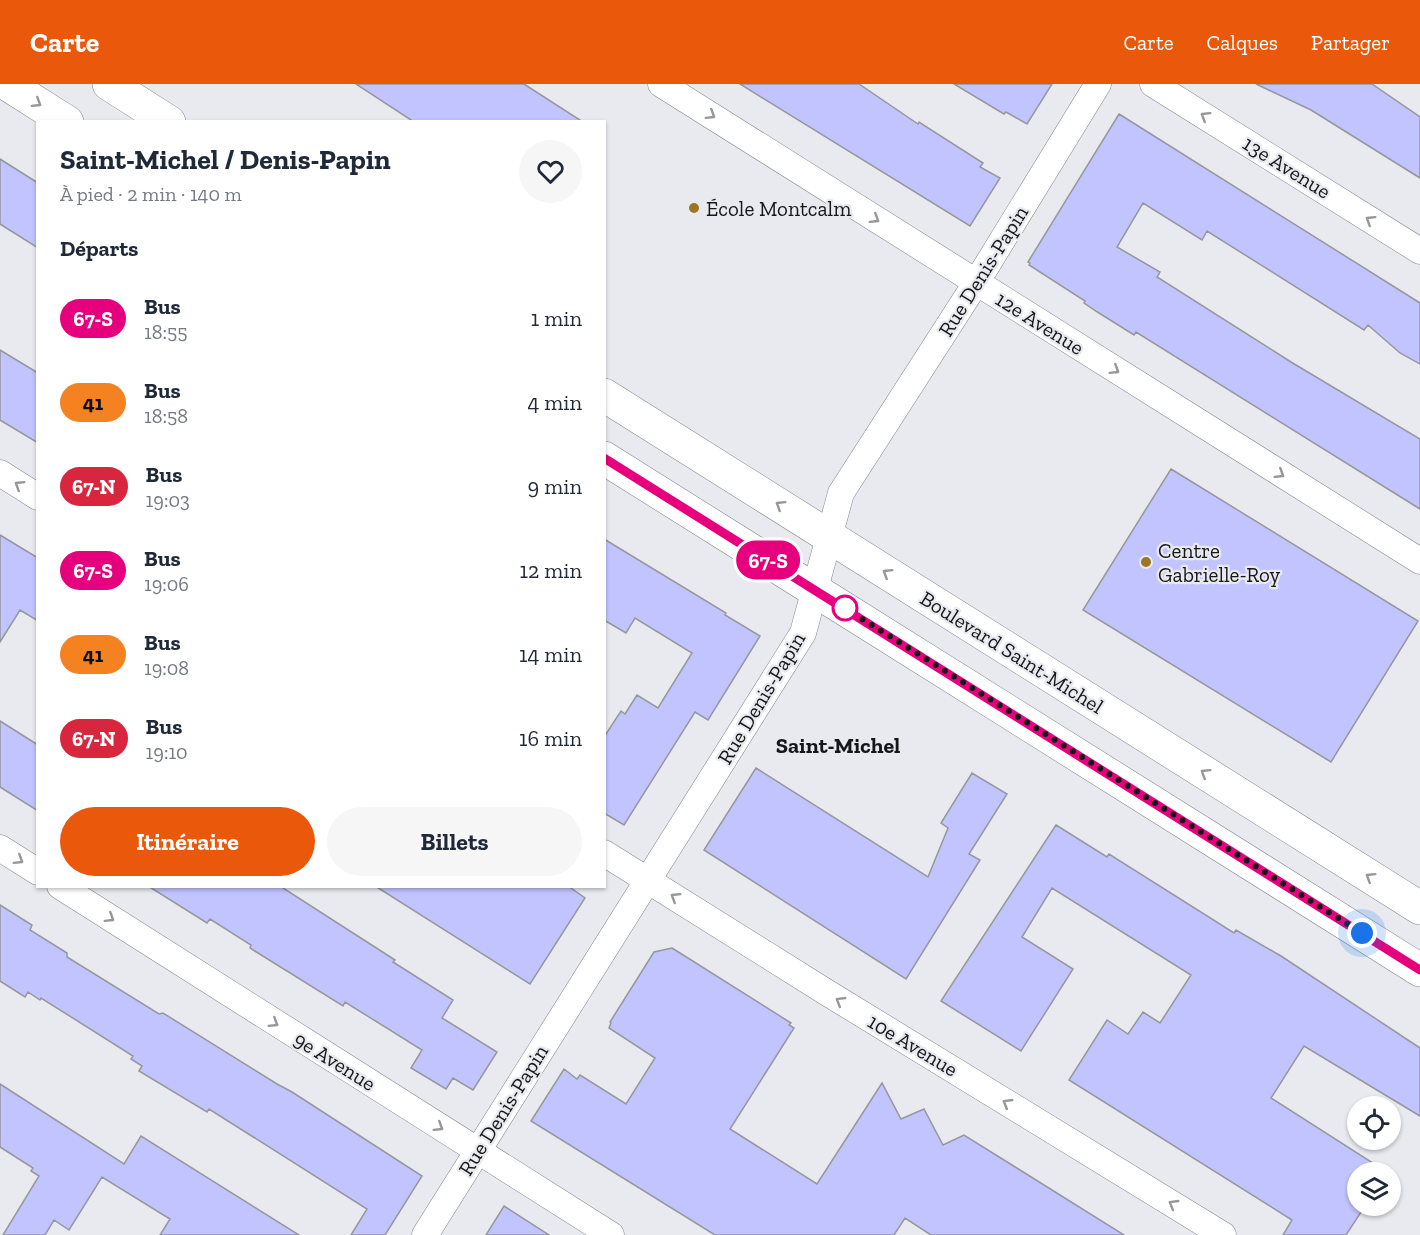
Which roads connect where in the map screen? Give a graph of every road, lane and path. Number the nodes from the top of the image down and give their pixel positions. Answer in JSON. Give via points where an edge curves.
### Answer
{"nodes":[{"id":1,"x":7,"y":84,"type":"edge"},
{"id":2,"x":109,"y":84,"type":"edge"},
{"id":3,"x":661,"y":84,"type":"edge"},
{"id":4,"x":1098,"y":84,"type":"edge"},
{"id":5,"x":1153,"y":84,"type":"edge"},
{"id":6,"x":64,"y":120,"type":"edge"},
{"id":7,"x":166,"y":120,"type":"edge"},
{"id":8,"x":1420,"y":250,"type":"edge"},
{"id":9,"x":976,"y":283,"type":"junction"},
{"id":10,"x":606,"y":396,"type":"edge"},
{"id":11,"x":606,"y":459,"type":"edge"},
{"id":12,"x":0,"y":473,"type":"edge"},
{"id":13,"x":36,"y":496,"type":"edge"},
{"id":14,"x":830,"y":536,"type":"junction"},
{"id":15,"x":1420,"y":561,"type":"edge"},
{"id":16,"x":815,"y":589,"type":"junction"},
{"id":17,"x":0,"y":848,"type":"edge"},
{"id":18,"x":606,"y":854,"type":"edge"},
{"id":19,"x":36,"y":871,"type":"edge"},
{"id":20,"x":649,"y":881,"type":"junction"},
{"id":21,"x":63,"y":888,"type":"edge"},
{"id":22,"x":1420,"y":908,"type":"edge"},
{"id":23,"x":1420,"y":970,"type":"edge"},
{"id":24,"x":476,"y":1151,"type":"junction"},
{"id":25,"x":425,"y":1235,"type":"edge"},
{"id":26,"x":611,"y":1235,"type":"edge"},
{"id":27,"x":1223,"y":1235,"type":"edge"}],
"edges":[{"from":1,"to":6,"type":"main road","one_way":true},
{"from":2,"to":7,"type":"main road"},
{"from":3,"to":9,"type":"street","name":"12e Avenue","one_way":true},
{"from":4,"to":9,"type":"street","name":"Rue Denis-Papin"},
{"from":8,"to":5,"type":"street","name":"13e Avenue","one_way":true},
{"from":9,"to":14,"type":"street","name":"Rue Denis-Papin","via":[[841,493]]},
{"from":9,"to":15,"type":"street","name":"12e Avenue","one_way":true},
{"from":14,"to":10,"type":"main road","name":"Boulevard Saint-Michel","one_way":true},
{"from":11,"to":16,"type":"main road"},
{"from":13,"to":12,"type":"street","one_way":true},
{"from":14,"to":16,"type":"street","name":"Rue Denis-Papin"},
{"from":22,"to":14,"type":"main road","name":"Boulevard Saint-Michel","one_way":true},
{"from":16,"to":20,"type":"street","name":"Rue Denis-Papin","via":[[803,633]]},
{"from":16,"to":23,"type":"main road"},
{"from":17,"to":19,"type":"street","one_way":true},
{"from":18,"to":20,"type":"street","name":"10e Avenue"},
{"from":20,"to":24,"type":"street","name":"Rue Denis-Papin"},
{"from":27,"to":20,"type":"street","name":"10e Avenue","one_way":true},
{"from":21,"to":24,"type":"street","name":"9e Avenue","one_way":true},
{"from":24,"to":25,"type":"street","name":"Rue Denis-Papin"},
{"from":24,"to":26,"type":"street","name":"9e Avenue"}]}
